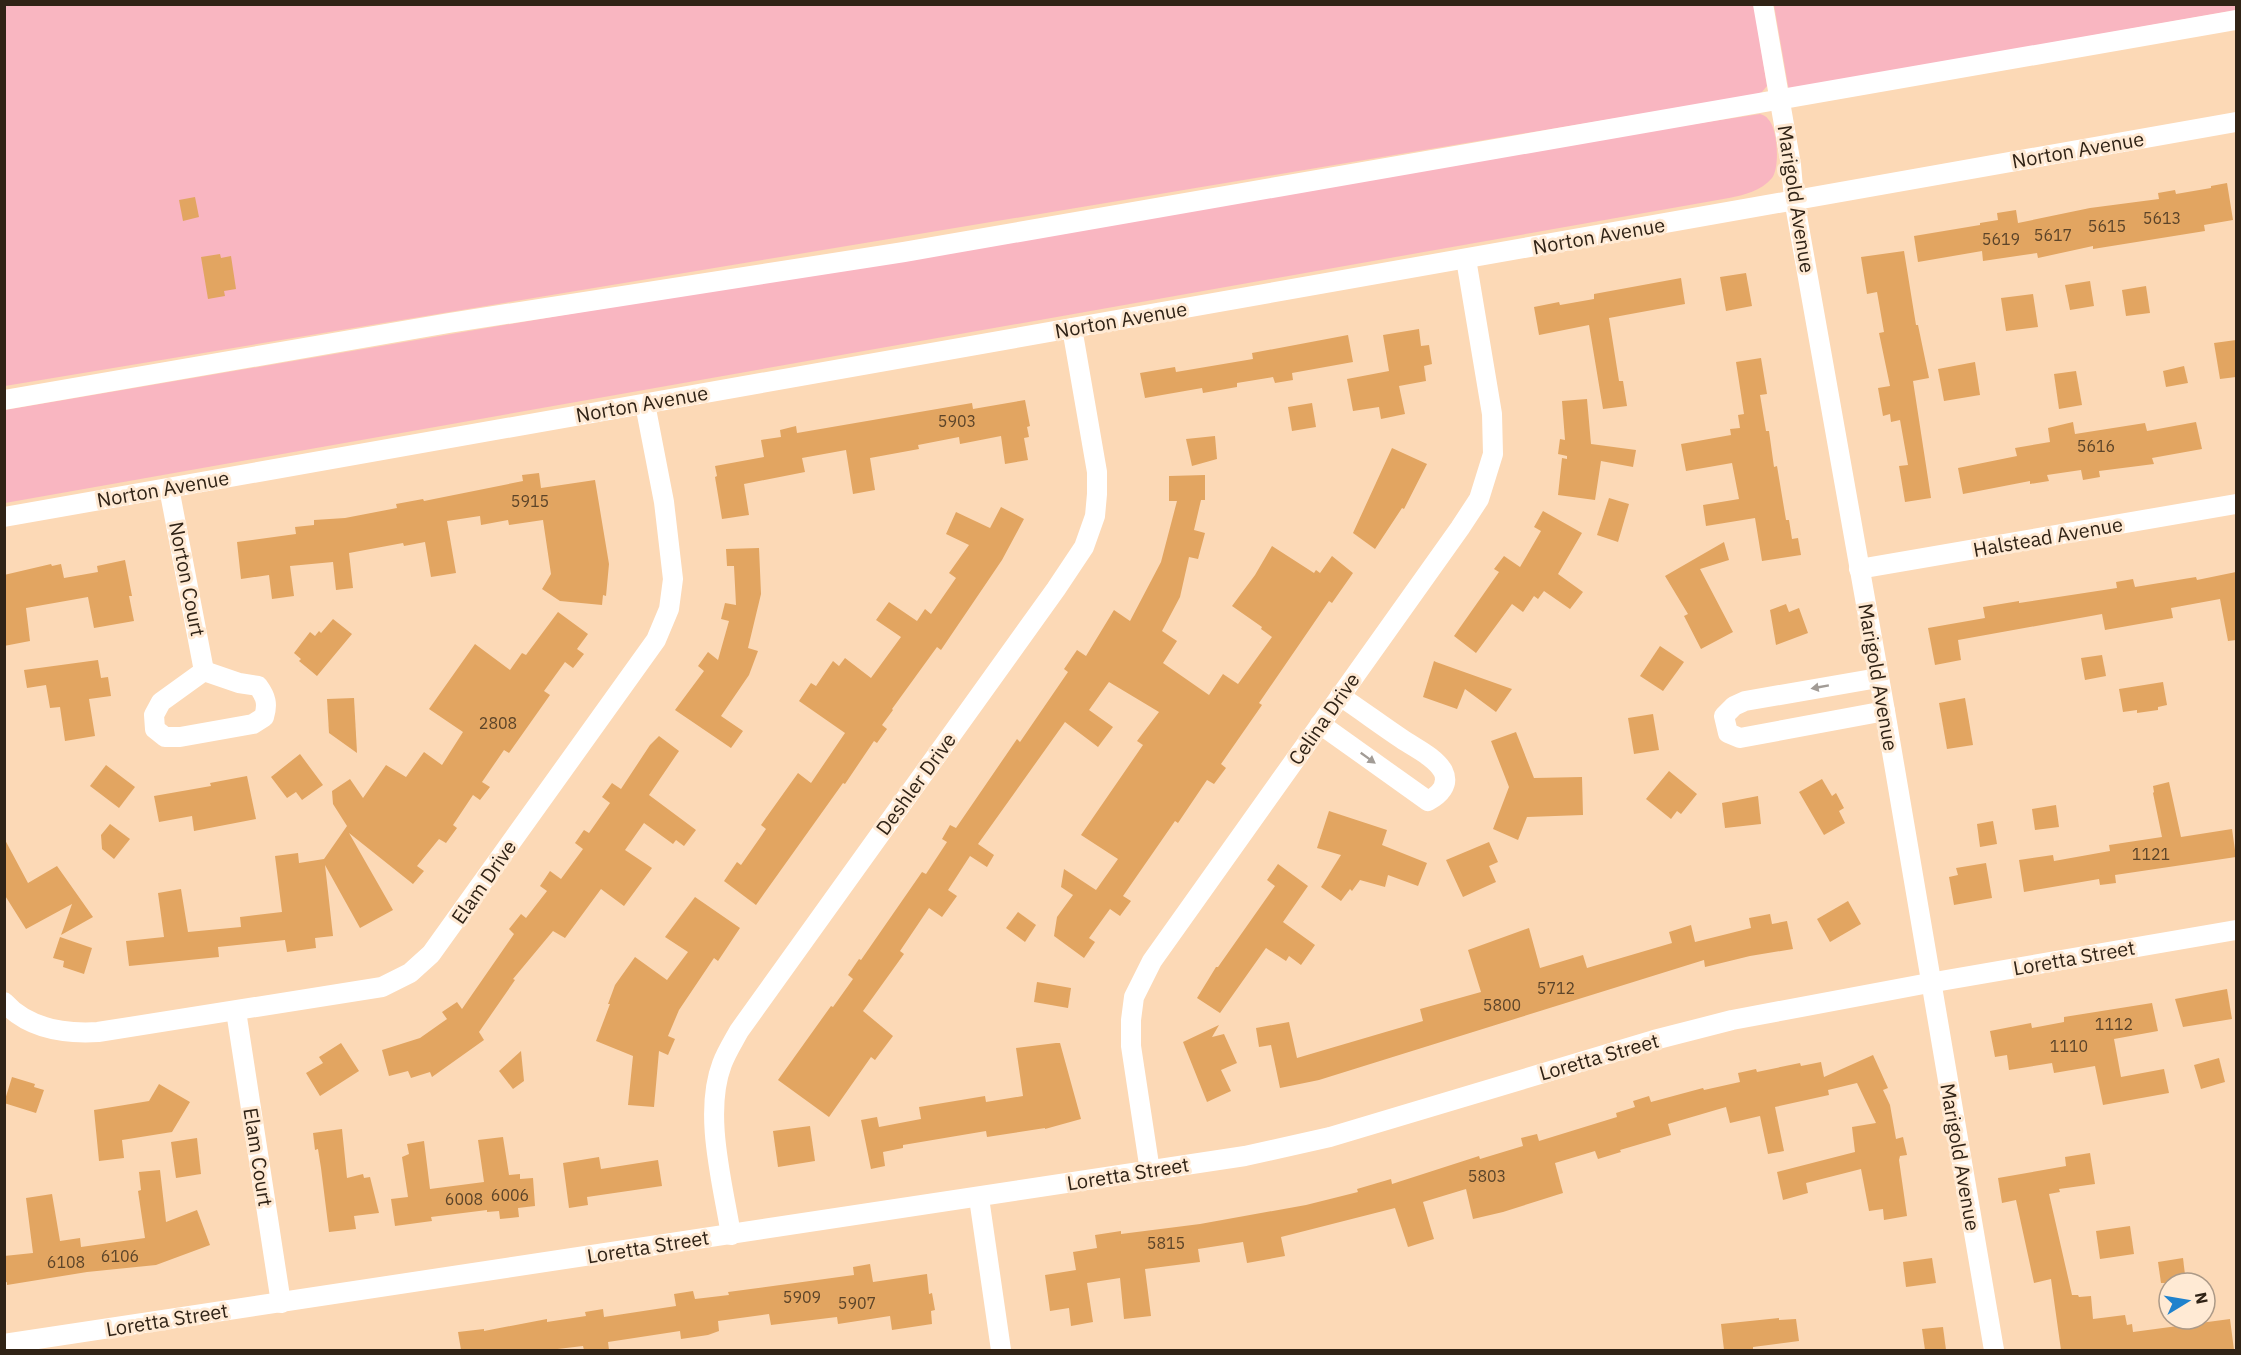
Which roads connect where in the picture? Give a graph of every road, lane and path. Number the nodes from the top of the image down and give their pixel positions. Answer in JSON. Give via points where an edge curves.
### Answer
{"nodes":[{"id":1,"x":1763,"y":4,"type":"edge"},
{"id":2,"x":2236,"y":20,"type":"edge"},
{"id":3,"x":1780,"y":99,"type":"junction"},
{"id":4,"x":2236,"y":122,"type":"edge"},
{"id":5,"x":1794,"y":199,"type":"junction"},
{"id":6,"x":1466,"y":259,"type":"junction"},
{"id":7,"x":1072,"y":328,"type":"junction"},
{"id":8,"x":4,"y":400,"type":"edge"},
{"id":9,"x":645,"y":404,"type":"junction"},
{"id":10,"x":169,"y":488,"type":"junction"},
{"id":11,"x":2236,"y":504,"type":"edge"},
{"id":12,"x":4,"y":517,"type":"edge"},
{"id":13,"x":1859,"y":569,"type":"junction"},
{"id":14,"x":204,"y":671,"type":"junction"},
{"id":15,"x":1878,"y":678,"type":"junction"},
{"id":16,"x":1340,"y":696,"type":"junction"},
{"id":17,"x":1885,"y":711,"type":"junction"},
{"id":18,"x":1320,"y":724,"type":"junction"},
{"id":19,"x":2236,"y":930,"type":"edge"},
{"id":20,"x":1929,"y":982,"type":"junction"},
{"id":21,"x":4,"y":1002,"type":"edge"},
{"id":22,"x":236,"y":1011,"type":"junction"},
{"id":23,"x":1150,"y":1171,"type":"junction"},
{"id":24,"x":979,"y":1198,"type":"junction"},
{"id":25,"x":731,"y":1235,"type":"junction"},
{"id":26,"x":281,"y":1303,"type":"junction"},
{"id":27,"x":4,"y":1344,"type":"edge"},
{"id":28,"x":1001,"y":1350,"type":"edge"},
{"id":29,"x":1994,"y":1350,"type":"edge"}],
"edges":[{"from":1,"to":3,"type":"street","name":"Marigold Avenue"},
{"from":2,"to":3,"type":"street"},
{"from":3,"to":5,"type":"street","name":"Marigold Avenue"},
{"from":3,"to":8,"type":"street","via":[[916,250],[449,323]]},
{"from":4,"to":5,"type":"street","name":"Norton Avenue"},
{"from":5,"to":6,"type":"street","name":"Norton Avenue"},
{"from":5,"to":13,"type":"street","name":"Marigold Avenue"},
{"from":6,"to":7,"type":"street","name":"Norton Avenue"},
{"from":6,"to":16,"type":"street","name":"Celina Drive","via":[[1492,414],[1491,465],[1479,499]]},
{"from":7,"to":9,"type":"street","name":"Norton Avenue"},
{"from":7,"to":25,"type":"street","name":"Deshler Drive","via":[[1097,472],[1095,516],[1084,547],[739,1031],[717,1084],[715,1124]]},
{"from":9,"to":10,"type":"street","name":"Norton Avenue"},
{"from":9,"to":22,"type":"street","name":"Elam Drive","via":[[664,502],[673,579],[669,609],[656,640],[444,938],[424,960],[399,980],[382,987]]},
{"from":10,"to":12,"type":"street","name":"Norton Avenue"},
{"from":10,"to":14,"type":"street","name":"Norton Court"},
{"from":11,"to":13,"type":"street","name":"Halstead Avenue"},
{"from":13,"to":15,"type":"street","name":"Marigold Avenue"},
{"from":14,"to":14,"type":"street","via":[[161,702],[154,715],[155,729],[165,736],[180,737],[253,724],[264,717],[267,706],[258,686]]},
{"from":15,"to":17,"type":"street","name":"Marigold Avenue"},
{"from":15,"to":17,"type":"street","one_way":true,"via":[[1745,701],[1724,716],[1728,733],[1740,738]]},
{"from":16,"to":18,"type":"street","name":"Celina Drive"},
{"from":18,"to":16,"type":"street","one_way":true,"via":[[1428,801],[1443,789],[1443,771],[1429,757]]},
{"from":17,"to":20,"type":"street","name":"Marigold Avenue"},
{"from":18,"to":23,"type":"street","name":"Celina Drive","via":[[1152,961],[1134,996],[1131,1046]]},
{"from":19,"to":20,"type":"street","name":"Loretta Street"},
{"from":20,"to":23,"type":"street","name":"Loretta Street","via":[[1732,1020],[1330,1137]]},
{"from":20,"to":29,"type":"street","name":"Marigold Avenue"},
{"from":21,"to":22,"type":"street","name":"Elam Drive","via":[[45,1028],[79,1033]]},
{"from":22,"to":26,"type":"street","name":"Elam Court"},
{"from":23,"to":24,"type":"street","name":"Loretta Street"},
{"from":24,"to":25,"type":"street","name":"Loretta Street"},
{"from":24,"to":28,"type":"street"},
{"from":25,"to":26,"type":"street","name":"Loretta Street"},
{"from":26,"to":27,"type":"street","name":"Loretta Street"}]}
